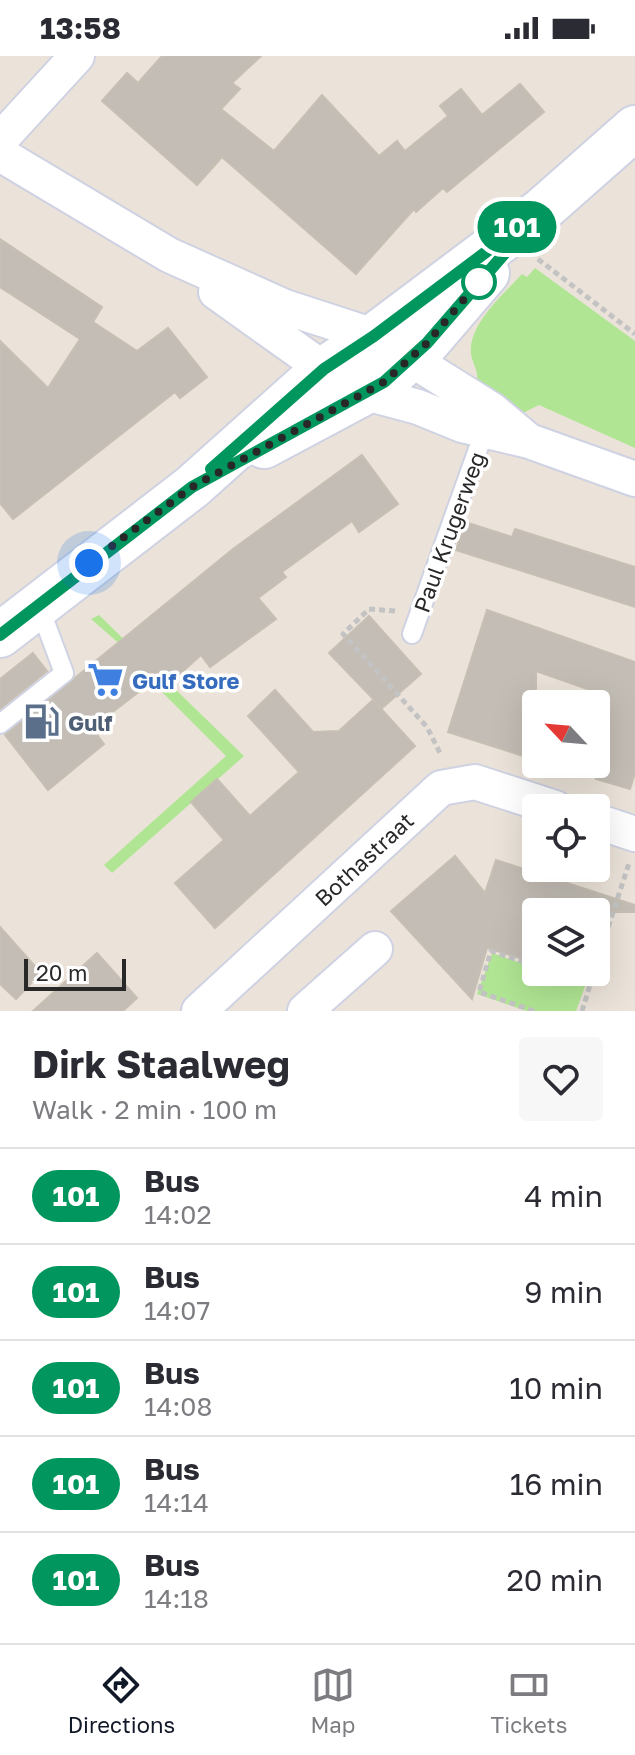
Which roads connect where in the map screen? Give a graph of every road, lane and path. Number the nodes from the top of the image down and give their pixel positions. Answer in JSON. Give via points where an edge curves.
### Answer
{"nodes":[{"id":1,"x":77,"y":56,"type":"edge"},
{"id":2,"x":635,"y":128,"type":"edge"},
{"id":3,"x":0,"y":140,"type":"edge"},
{"id":4,"x":0,"y":154,"type":"edge"},
{"id":5,"x":528,"y":226,"type":"junction"},
{"id":6,"x":169,"y":255,"type":"junction"},
{"id":7,"x":635,"y":334,"type":"edge"},
{"id":8,"x":374,"y":336,"type":"junction"},
{"id":9,"x":412,"y":359,"type":"junction"},
{"id":10,"x":324,"y":369,"type":"junction"},
{"id":11,"x":366,"y":393,"type":"junction"},
{"id":12,"x":489,"y":420,"type":"junction"},
{"id":13,"x":635,"y":479,"type":"edge"},
{"id":14,"x":192,"y":487,"type":"junction"},
{"id":15,"x":38,"y":605,"type":"junction"},
{"id":16,"x":420,"y":613,"type":"junction"},
{"id":17,"x":412,"y":634,"type":"dead end"},
{"id":18,"x":0,"y":635,"type":"edge"},
{"id":19,"x":0,"y":724,"type":"edge"},
{"id":20,"x":457,"y":786,"type":"junction"},
{"id":21,"x":522,"y":797,"type":"edge"},
{"id":22,"x":610,"y":830,"type":"edge"},
{"id":23,"x":633,"y":845,"type":"edge"},
{"id":24,"x":610,"y":920,"type":"edge"},
{"id":25,"x":375,"y":949,"type":"dead end"},
{"id":26,"x":522,"y":961,"type":"edge"},
{"id":27,"x":589,"y":986,"type":"edge"},
{"id":28,"x":221,"y":1004,"type":"edge"},
{"id":29,"x":305,"y":1011,"type":"edge"},
{"id":30,"x":534,"y":1011,"type":"edge"},
{"id":31,"x":582,"y":1011,"type":"edge"}],
"edges":[{"from":1,"to":3,"type":"street"},
{"from":2,"to":5,"type":"street"},
{"from":4,"to":6,"type":"street"},
{"from":5,"to":7,"type":"path"},
{"from":5,"to":8,"type":"street"},
{"from":5,"to":9,"type":"street"},
{"from":6,"to":8,"type":"street","name":"Paul Krugerweg","via":[[285,307]]},
{"from":6,"to":10,"type":"street","name":"Paul Krugerweg"},
{"from":8,"to":9,"type":"street","name":"Paul Krugerweg"},
{"from":8,"to":10,"type":"street"},
{"from":9,"to":11,"type":"street"},
{"from":9,"to":12,"type":"street","name":"Paul Krugerweg"},
{"from":10,"to":11,"type":"street","name":"Paul Krugerweg"},
{"from":10,"to":14,"type":"street"},
{"from":11,"to":12,"type":"street","name":"Paul Krugerweg"},
{"from":11,"to":14,"type":"street"},
{"from":12,"to":13,"type":"street","name":"Paul Krugerweg","via":[[529,441]]},
{"from":12,"to":16,"type":"lane","name":"Paul Krugerweg"},
{"from":14,"to":15,"type":"street"},
{"from":15,"to":18,"type":"street"},
{"from":15,"to":19,"type":"lane","via":[[64,673]]},
{"from":16,"to":17,"type":"lane","name":"Paul Krugerweg"},
{"from":16,"to":20,"type":"path","via":[[369,609],[343,634],[427,727]]},
{"from":20,"to":21,"type":"street","via":[[475,782]]},
{"from":20,"to":28,"type":"street","name":"Bothastraat","via":[[441,788]]},
{"from":22,"to":23,"type":"street"},
{"from":23,"to":24,"type":"path"},
{"from":25,"to":29,"type":"street"},
{"from":26,"to":30,"type":"path","via":[[491,951],[479,992]]},
{"from":27,"to":31,"type":"path"}]}
